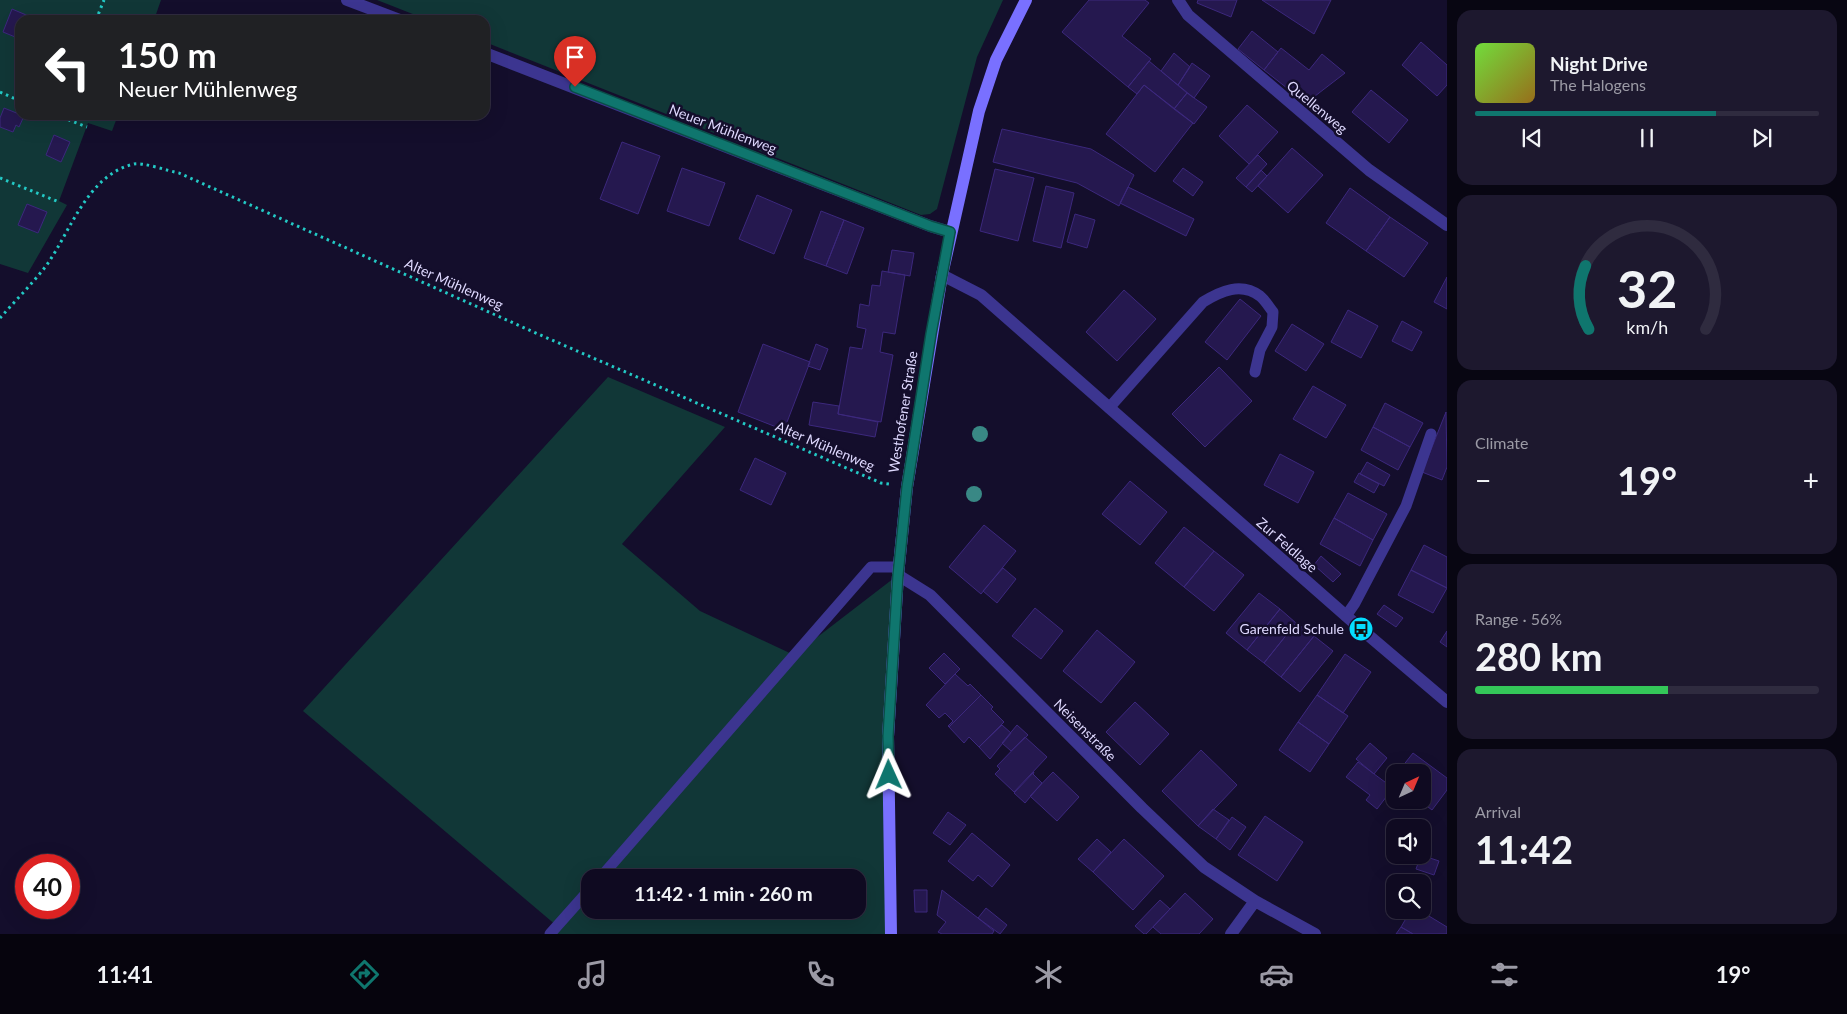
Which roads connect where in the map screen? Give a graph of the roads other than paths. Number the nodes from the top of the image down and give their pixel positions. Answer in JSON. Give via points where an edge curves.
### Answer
{"nodes":[{"id":1,"x":348,"y":0,"type":"edge"},
{"id":2,"x":1026,"y":0,"type":"edge"},
{"id":3,"x":1178,"y":0,"type":"edge"},
{"id":4,"x":387,"y":15,"type":"edge"},
{"id":5,"x":490,"y":55,"type":"edge"},
{"id":6,"x":1447,"y":226,"type":"edge"},
{"id":7,"x":950,"y":232,"type":"junction"},
{"id":8,"x":942,"y":275,"type":"junction"},
{"id":9,"x":1255,"y":372,"type":"dead end"},
{"id":10,"x":1109,"y":408,"type":"junction"},
{"id":11,"x":1431,"y":434,"type":"dead end"},
{"id":12,"x":898,"y":571,"type":"junction"},
{"id":13,"x":1346,"y":616,"type":"junction"},
{"id":14,"x":1447,"y":702,"type":"edge"},
{"id":15,"x":608,"y":869,"type":"edge"},
{"id":16,"x":581,"y":898,"type":"edge"},
{"id":17,"x":1255,"y":902,"type":"junction"},
{"id":18,"x":550,"y":934,"type":"edge"},
{"id":19,"x":891,"y":934,"type":"edge"},
{"id":20,"x":1232,"y":934,"type":"edge"},
{"id":21,"x":1315,"y":934,"type":"edge"}],
"edges":[{"from":1,"to":4,"type":"street"},
{"from":2,"to":7,"type":"street","name":"Westhofener Straße","via":[[996,60],[979,111]]},
{"from":3,"to":6,"type":"street","name":"Quellenweg","via":[[1188,15],[1369,170]]},
{"from":5,"to":7,"type":"street","name":"Neuer Mühlenweg"},
{"from":7,"to":8,"type":"street","name":"Westhofener Straße"},
{"from":8,"to":10,"type":"street","name":"Zur Feldlage","via":[[981,295]]},
{"from":8,"to":12,"type":"street","name":"Westhofener Straße","via":[[907,487]]},
{"from":9,"to":10,"type":"lane","via":[[1260,350],[1272,327],[1273,312],[1260,296],[1242,288],[1219,292],[1203,302]]},
{"from":10,"to":13,"type":"street","name":"Zur Feldlage"},
{"from":11,"to":13,"type":"lane","via":[[1406,506]]},
{"from":12,"to":15,"type":"lane","via":[[870,567]]},
{"from":12,"to":17,"type":"street","name":"Neisenstraße","via":[[930,595],[1204,868]]},
{"from":12,"to":19,"type":"street","name":"Westhofener Straße","via":[[888,736]]},
{"from":13,"to":14,"type":"street","name":"Zur Feldlage"},
{"from":16,"to":18,"type":"lane"},
{"from":17,"to":20,"type":"street"},
{"from":17,"to":21,"type":"street","name":"Neisenstraße"}]}
